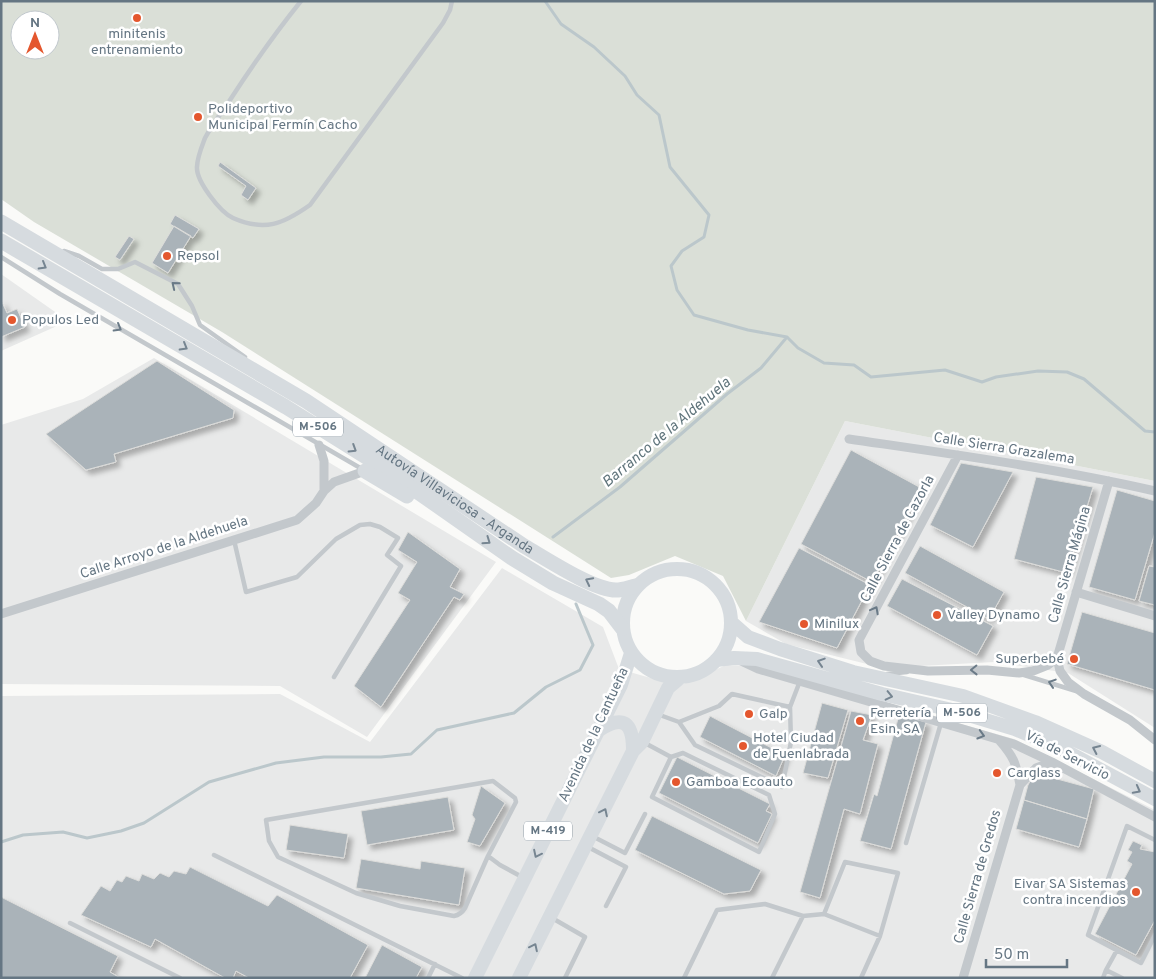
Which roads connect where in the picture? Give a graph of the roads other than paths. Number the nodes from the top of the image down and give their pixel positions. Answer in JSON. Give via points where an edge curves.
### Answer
{"nodes":[{"id":1,"x":301,"y":1,"type":"edge"},
{"id":2,"x":452,"y":1,"type":"edge"},
{"id":3,"x":1,"y":222,"type":"edge"},
{"id":4,"x":1,"y":241,"type":"edge"},
{"id":5,"x":39,"y":244,"type":"junction"},
{"id":6,"x":1,"y":257,"type":"edge"},
{"id":7,"x":284,"y":387,"type":"junction"},
{"id":8,"x":849,"y":439,"type":"dead end"},
{"id":9,"x":318,"y":445,"type":"junction"},
{"id":10,"x":958,"y":455,"type":"junction"},
{"id":11,"x":365,"y":471,"type":"junction"},
{"id":12,"x":1109,"y":481,"type":"junction"},
{"id":13,"x":324,"y":491,"type":"junction"},
{"id":14,"x":1155,"y":491,"type":"edge"},
{"id":15,"x":470,"y":529,"type":"junction"},
{"id":16,"x":234,"y":540,"type":"junction"},
{"id":17,"x":636,"y":586,"type":"junction"},
{"id":18,"x":1076,"y":592,"type":"junction"},
{"id":19,"x":1,"y":614,"type":"edge"},
{"id":20,"x":1155,"y":616,"type":"edge"},
{"id":21,"x":731,"y":622,"type":"junction"},
{"id":22,"x":622,"y":628,"type":"junction"},
{"id":23,"x":631,"y":653,"type":"junction"},
{"id":24,"x":734,"y":658,"type":"junction"},
{"id":25,"x":1057,"y":658,"type":"junction"},
{"id":26,"x":716,"y":660,"type":"junction"},
{"id":27,"x":928,"y":671,"type":"junction"},
{"id":28,"x":1019,"y":673,"type":"junction"},
{"id":29,"x":868,"y":675,"type":"junction"},
{"id":30,"x":334,"y":677,"type":"dead end"},
{"id":31,"x":681,"y":677,"type":"junction"},
{"id":32,"x":800,"y":681,"type":"junction"},
{"id":33,"x":1084,"y":694,"type":"junction"},
{"id":34,"x":790,"y":707,"type":"junction"},
{"id":35,"x":656,"y":713,"type":"junction"},
{"id":36,"x":679,"y":722,"type":"junction"},
{"id":37,"x":941,"y":723,"type":"junction"},
{"id":38,"x":599,"y":730,"type":"junction"},
{"id":39,"x":1000,"y":740,"type":"junction"},
{"id":40,"x":1155,"y":740,"type":"edge"},
{"id":41,"x":638,"y":746,"type":"junction"},
{"id":42,"x":671,"y":757,"type":"junction"},
{"id":43,"x":1052,"y":762,"type":"junction"},
{"id":44,"x":1155,"y":781,"type":"edge"},
{"id":45,"x":1020,"y":785,"type":"junction"},
{"id":46,"x":1155,"y":799,"type":"edge"},
{"id":47,"x":645,"y":814,"type":"dead end"},
{"id":48,"x":1155,"y":817,"type":"edge"},
{"id":49,"x":1155,"y":840,"type":"edge"},
{"id":50,"x":589,"y":841,"type":"junction"},
{"id":51,"x":906,"y":843,"type":"dead end"},
{"id":52,"x":214,"y":855,"type":"dead end"},
{"id":53,"x":488,"y":856,"type":"junction"},
{"id":54,"x":525,"y":878,"type":"junction"},
{"id":55,"x":606,"y":906,"type":"dead end"},
{"id":56,"x":824,"y":914,"type":"junction"},
{"id":57,"x":803,"y":916,"type":"junction"},
{"id":58,"x":548,"y":917,"type":"junction"},
{"id":59,"x":70,"y":923,"type":"dead end"},
{"id":60,"x":1155,"y":935,"type":"edge"},
{"id":61,"x":880,"y":936,"type":"junction"},
{"id":62,"x":1117,"y":950,"type":"junction"},
{"id":63,"x":435,"y":964,"type":"junction"},
{"id":64,"x":1106,"y":970,"type":"junction"},
{"id":65,"x":180,"y":978,"type":"edge"},
{"id":66,"x":428,"y":978,"type":"edge"},
{"id":67,"x":462,"y":978,"type":"edge"},
{"id":68,"x":476,"y":978,"type":"edge"},
{"id":69,"x":519,"y":978,"type":"edge"},
{"id":70,"x":565,"y":978,"type":"edge"},
{"id":71,"x":684,"y":978,"type":"edge"},
{"id":72,"x":772,"y":978,"type":"edge"},
{"id":73,"x":861,"y":978,"type":"edge"},
{"id":74,"x":963,"y":978,"type":"edge"},
{"id":75,"x":1102,"y":978,"type":"edge"},
{"id":76,"x":1122,"y":978,"type":"edge"}],
"edges":[{"from":1,"to":2,"type":"lane","via":[[205,138],[197,168],[201,184],[230,217],[250,224],[289,220],[310,205],[443,24]]},
{"from":3,"to":5,"type":"highway","number":"M-506"},
{"from":4,"to":15,"type":"highway","number":"M-506","one_way":true,"via":[[286,407],[382,467]]},
{"from":5,"to":7,"type":"highway","number":"M-506"},
{"from":7,"to":5,"type":"lane","one_way":true,"via":[[200,325],[178,284],[135,262],[118,269],[102,269],[79,256]]},
{"from":6,"to":9,"type":"lane","one_way":true},
{"from":17,"to":7,"type":"highway","name":"Autovía Villaviciosa - Arganda","number":"M-506","one_way":true,"via":[[617,590],[598,586],[524,546]]},
{"from":8,"to":10,"type":"street","name":"Calle Sierra Grazalema"},
{"from":9,"to":11,"type":"lane"},
{"from":9,"to":13,"type":"street","via":[[324,461]]},
{"from":10,"to":12,"type":"street","name":"Calle Sierra Grazalema"},
{"from":27,"to":10,"type":"street","name":"Calle Sierra de Cazorla","one_way":true,"via":[[884,666],[870,660],[861,652],[859,640]]},
{"from":11,"to":13,"type":"street","name":"Calle Arroyo de la Aldehuela","via":[[334,482]]},
{"from":11,"to":15,"type":"highway","via":[[445,520]]},
{"from":12,"to":14,"type":"street","name":"Calle Sierra Grazalema"},
{"from":12,"to":18,"type":"street","name":"Calle Sierra Mágina"},
{"from":13,"to":16,"type":"street","name":"Calle Arroyo de la Aldehuela","via":[[297,520]]},
{"from":15,"to":22,"type":"highway","number":"M-506","one_way":true,"via":[[553,583],[599,604]]},
{"from":16,"to":19,"type":"street","name":"Calle Arroyo de la Aldehuela"},
{"from":16,"to":30,"type":"lane","via":[[246,592],[297,577],[336,539],[360,525],[380,527],[398,538],[386,555],[401,566]]},
{"from":17,"to":21,"type":"main road","number":"M-506","via":[[653,573],[674,568],[696,572],[714,583],[723,595]]},
{"from":17,"to":22,"type":"main road","number":"M-506","via":[[625,606]]},
{"from":18,"to":20,"type":"street"},
{"from":18,"to":25,"type":"street","name":"Calle Sierra Mágina"},
{"from":21,"to":26,"type":"main road","number":"M-506","via":[[728,643]]},
{"from":29,"to":21,"type":"main road","number":"M-506","one_way":true,"via":[[748,637]]},
{"from":22,"to":23,"type":"main road","number":"M-506"},
{"from":23,"to":31,"type":"main road","number":"M-506","via":[[645,667],[662,675]]},
{"from":23,"to":38,"type":"main road","name":"Avenida de la Cantueña","number":"M-419","via":[[621,685]]},
{"from":24,"to":26,"type":"main road","number":"M-506"},
{"from":24,"to":32,"type":"street","name":"Vía de Servicio"},
{"from":24,"to":46,"type":"main road","number":"M-506","one_way":true,"via":[[758,659],[1015,729],[1062,749]]},
{"from":25,"to":28,"type":"street","via":[[1033,671]]},
{"from":25,"to":33,"type":"street","via":[[1060,672]]},
{"from":26,"to":31,"type":"main road","number":"M-506","via":[[706,669]]},
{"from":28,"to":27,"type":"street","one_way":true},
{"from":27,"to":29,"type":"lane"},
{"from":33,"to":28,"type":"lane","one_way":true},
{"from":44,"to":29,"type":"main road","number":"M-506","one_way":true,"via":[[1102,752],[1035,722],[963,696]]},
{"from":31,"to":35,"type":"main road","number":"M-419","via":[[668,688]]},
{"from":32,"to":34,"type":"lane"},
{"from":32,"to":37,"type":"street","name":"Vía de Servicio"},
{"from":33,"to":40,"type":"street","via":[[1130,720]]},
{"from":34,"to":36,"type":"lane","via":[[732,694],[719,706]]},
{"from":34,"to":36,"type":"lane","via":[[791,742],[782,787],[695,745]]},
{"from":35,"to":36,"type":"lane"},
{"from":35,"to":41,"type":"main road","number":"M-419"},
{"from":37,"to":39,"type":"street","name":"Vía de Servicio","one_way":true},
{"from":37,"to":51,"type":"lane"},
{"from":38,"to":41,"type":"main road","via":[[611,722],[622,722],[631,728]]},
{"from":38,"to":54,"type":"main road","name":"Avenida de la Cantueña","number":"M-419","one_way":true},
{"from":39,"to":43,"type":"street","name":"Vía de Servicio"},
{"from":39,"to":45,"type":"street","name":"Calle Sierra de Gredos","via":[[1013,756]]},
{"from":41,"to":42,"type":"lane"},
{"from":50,"to":41,"type":"main road","number":"M-419","one_way":true},
{"from":42,"to":42,"type":"lane","via":[[683,753],[769,795],[775,814],[759,852],[652,797]]},
{"from":43,"to":45,"type":"street","name":"Calle Sierra de Gredos","via":[[1036,768]]},
{"from":43,"to":48,"type":"street","name":"Vía de Servicio"},
{"from":45,"to":74,"type":"street","name":"Calle Sierra de Gredos"},
{"from":47,"to":50,"type":"lane","via":[[625,853]]},
{"from":49,"to":62,"type":"lane","via":[[1127,826],[1088,934]]},
{"from":50,"to":55,"type":"lane","via":[[626,868]]},
{"from":50,"to":58,"type":"main road","number":"M-419"},
{"from":52,"to":63,"type":"lane"},
{"from":53,"to":53,"type":"lane","via":[[462,913],[454,916],[356,894],[278,858],[268,841],[266,820],[492,781],[516,798],[516,802]]},
{"from":53,"to":54,"type":"lane"},
{"from":54,"to":68,"type":"main road","name":"Avenida de la Cantueña","number":"M-419"},
{"from":56,"to":57,"type":"lane"},
{"from":56,"to":61,"type":"lane"},
{"from":56,"to":61,"type":"lane","via":[[845,862],[898,873]]},
{"from":57,"to":71,"type":"lane","via":[[765,904],[717,910]]},
{"from":57,"to":72,"type":"lane"},
{"from":69,"to":58,"type":"main road","number":"M-419","one_way":true},
{"from":58,"to":70,"type":"lane","via":[[585,937]]},
{"from":59,"to":65,"type":"lane"},
{"from":60,"to":62,"type":"lane","via":[[1141,963]]},
{"from":61,"to":73,"type":"lane"},
{"from":62,"to":64,"type":"lane"},
{"from":63,"to":66,"type":"lane"},
{"from":63,"to":67,"type":"lane"},
{"from":64,"to":75,"type":"lane"},
{"from":64,"to":76,"type":"lane"}]}
